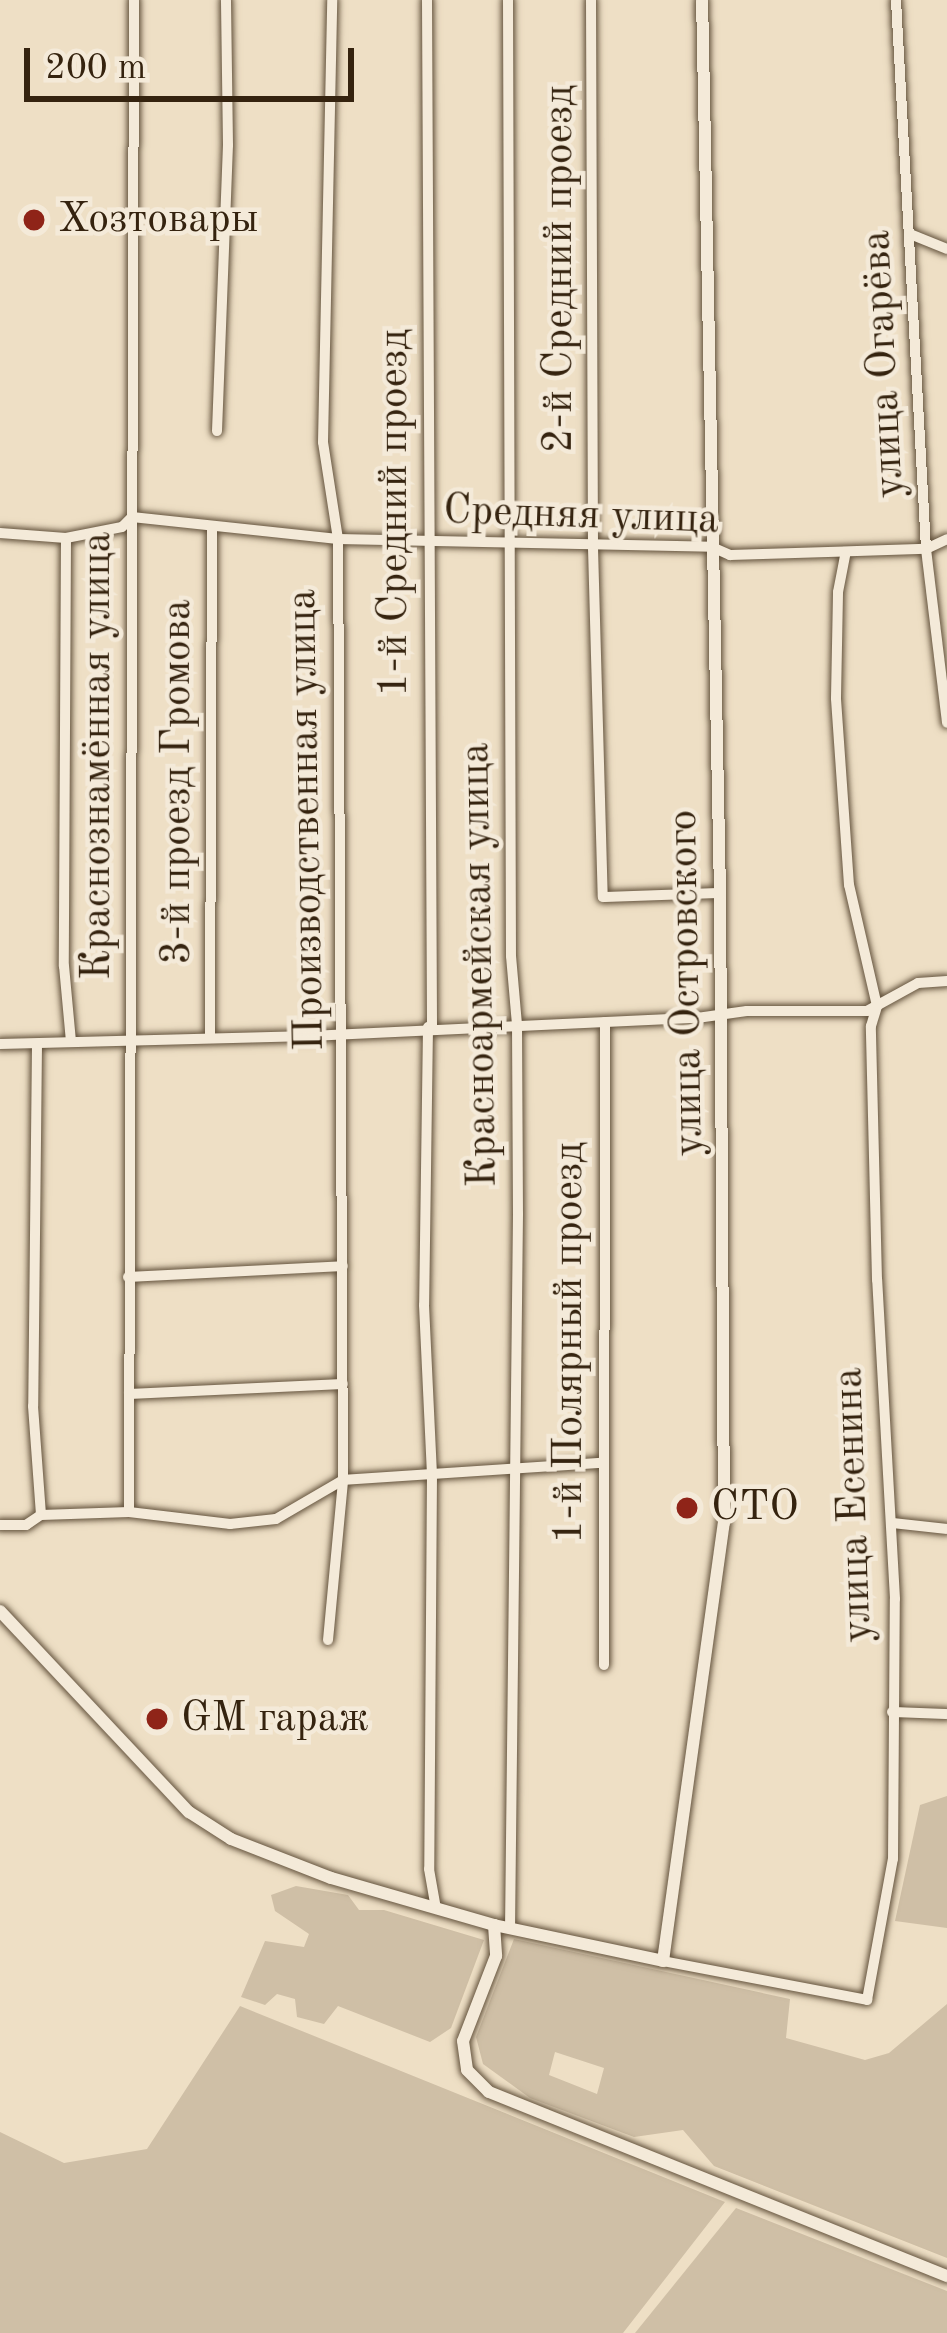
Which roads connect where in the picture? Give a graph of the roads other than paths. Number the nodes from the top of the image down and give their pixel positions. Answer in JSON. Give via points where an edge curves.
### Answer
{"nodes":[{"id":1,"x":134,"y":0,"type":"edge"},
{"id":2,"x":226,"y":0,"type":"edge"},
{"id":3,"x":332,"y":0,"type":"edge"},
{"id":4,"x":428,"y":0,"type":"edge"},
{"id":5,"x":508,"y":0,"type":"edge"},
{"id":6,"x":591,"y":0,"type":"edge"},
{"id":7,"x":702,"y":0,"type":"edge"},
{"id":8,"x":896,"y":0,"type":"edge"},
{"id":9,"x":910,"y":234,"type":"junction"},
{"id":10,"x":947,"y":249,"type":"edge"},
{"id":11,"x":217,"y":431,"type":"dead end"},
{"id":12,"x":132,"y":517,"type":"junction"},
{"id":13,"x":212,"y":526,"type":"junction"},
{"id":14,"x":0,"y":533,"type":"edge"},
{"id":15,"x":66,"y":538,"type":"junction"},
{"id":16,"x":338,"y":539,"type":"junction"},
{"id":17,"x":947,"y":539,"type":"edge"},
{"id":18,"x":427,"y":543,"type":"junction"},
{"id":19,"x":508,"y":545,"type":"junction"},
{"id":20,"x":593,"y":548,"type":"junction"},
{"id":21,"x":712,"y":548,"type":"junction"},
{"id":22,"x":926,"y":549,"type":"junction"},
{"id":23,"x":845,"y":555,"type":"junction"},
{"id":24,"x":947,"y":723,"type":"edge"},
{"id":25,"x":720,"y":893,"type":"junction"},
{"id":26,"x":947,"y":981,"type":"edge"},
{"id":27,"x":877,"y":1006,"type":"junction"},
{"id":28,"x":722,"y":1016,"type":"junction"},
{"id":29,"x":605,"y":1022,"type":"junction"},
{"id":30,"x":517,"y":1024,"type":"junction"},
{"id":31,"x":430,"y":1026,"type":"junction"},
{"id":32,"x":343,"y":1033,"type":"junction"},
{"id":33,"x":210,"y":1038,"type":"junction"},
{"id":34,"x":131,"y":1041,"type":"junction"},
{"id":35,"x":70,"y":1042,"type":"junction"},
{"id":36,"x":37,"y":1043,"type":"junction"},
{"id":37,"x":0,"y":1044,"type":"edge"},
{"id":38,"x":343,"y":1266,"type":"junction"},
{"id":39,"x":128,"y":1277,"type":"junction"},
{"id":40,"x":343,"y":1384,"type":"junction"},
{"id":41,"x":129,"y":1394,"type":"junction"},
{"id":42,"x":600,"y":1463,"type":"junction"},
{"id":43,"x":511,"y":1469,"type":"junction"},
{"id":44,"x":432,"y":1474,"type":"junction"},
{"id":45,"x":343,"y":1480,"type":"junction"},
{"id":46,"x":129,"y":1512,"type":"junction"},
{"id":47,"x":41,"y":1515,"type":"junction"},
{"id":48,"x":893,"y":1523,"type":"junction"},
{"id":49,"x":0,"y":1525,"type":"edge"},
{"id":50,"x":947,"y":1528,"type":"edge"},
{"id":51,"x":0,"y":1611,"type":"edge"},
{"id":52,"x":328,"y":1640,"type":"dead end"},
{"id":53,"x":604,"y":1665,"type":"dead end"},
{"id":54,"x":892,"y":1712,"type":"junction"},
{"id":55,"x":947,"y":1714,"type":"edge"},
{"id":56,"x":436,"y":1908,"type":"junction"},
{"id":57,"x":494,"y":1925,"type":"junction"},
{"id":58,"x":510,"y":1928,"type":"junction"},
{"id":59,"x":663,"y":1961,"type":"junction"},
{"id":60,"x":947,"y":2276,"type":"edge"}],
"edges":[{"from":1,"to":12,"type":"street","name":"Краснознамённая улица"},
{"from":2,"to":11,"type":"street","via":[[229,145]]},
{"from":3,"to":16,"type":"street","name":"Производственная улица","via":[[323,442]]},
{"from":4,"to":18,"type":"street","name":"1-й Средний проезд"},
{"from":5,"to":19,"type":"street","name":"Красноармейская улица"},
{"from":6,"to":20,"type":"street","name":"2-й Средний проезд"},
{"from":7,"to":21,"type":"street","name":"улица Островского"},
{"from":8,"to":9,"type":"street","name":"улица Огарёва"},
{"from":9,"to":10,"type":"street"},
{"from":9,"to":22,"type":"street","name":"улица Огарёва"},
{"from":12,"to":13,"type":"street","name":"Средняя улица"},
{"from":12,"to":15,"type":"street","name":"Средняя улица","via":[[122,527]]},
{"from":12,"to":34,"type":"street","name":"Краснознамённая улица"},
{"from":13,"to":16,"type":"street","name":"Средняя улица"},
{"from":13,"to":33,"type":"street","name":"3-й проезд Громова"},
{"from":14,"to":15,"type":"street","name":"Средняя улица"},
{"from":15,"to":35,"type":"street"},
{"from":16,"to":18,"type":"street","name":"Средняя улица"},
{"from":16,"to":32,"type":"street","name":"Производственная улица"},
{"from":17,"to":22,"type":"street","name":"Средняя улица"},
{"from":18,"to":19,"type":"street","name":"Средняя улица"},
{"from":18,"to":31,"type":"street","name":"1-й Средний проезд"},
{"from":19,"to":20,"type":"street","name":"Средняя улица"},
{"from":19,"to":30,"type":"street","name":"Красноармейская улица"},
{"from":20,"to":21,"type":"street","name":"Средняя улица"},
{"from":20,"to":25,"type":"street","name":"2-й Средний проезд","via":[[603,897]]},
{"from":21,"to":23,"type":"street","name":"Средняя улица","via":[[730,555]]},
{"from":21,"to":25,"type":"street","name":"улица Островского"},
{"from":22,"to":23,"type":"street","name":"Средняя улица"},
{"from":22,"to":24,"type":"street","name":"улица Огарёва"},
{"from":23,"to":27,"type":"street","name":"улица Есенина","via":[[836,698],[849,884]]},
{"from":25,"to":28,"type":"street","name":"улица Островского"},
{"from":26,"to":27,"type":"street","via":[[918,982]]},
{"from":27,"to":28,"type":"street"},
{"from":27,"to":48,"type":"street","name":"улица Есенина","via":[[871,1026],[878,1280]]},
{"from":28,"to":29,"type":"street"},
{"from":28,"to":59,"type":"street","name":"улица Островского","via":[[724,1523]]},
{"from":29,"to":30,"type":"street"},
{"from":29,"to":42,"type":"street","name":"1-й Полярный проезд"},
{"from":30,"to":31,"type":"street"},
{"from":30,"to":43,"type":"street","name":"Красноармейская улица"},
{"from":31,"to":32,"type":"street"},
{"from":31,"to":44,"type":"street","name":"1-й Средний проезд","via":[[424,1305]]},
{"from":32,"to":33,"type":"street"},
{"from":32,"to":38,"type":"street","name":"Производственная улица"},
{"from":33,"to":34,"type":"street"},
{"from":34,"to":35,"type":"street"},
{"from":34,"to":39,"type":"street","name":"Краснознамённая улица"},
{"from":35,"to":36,"type":"street"},
{"from":36,"to":37,"type":"street"},
{"from":36,"to":47,"type":"street","via":[[33,1406]]},
{"from":38,"to":39,"type":"street"},
{"from":38,"to":40,"type":"street","name":"Производственная улица"},
{"from":39,"to":41,"type":"street","name":"Краснознамённая улица"},
{"from":40,"to":41,"type":"street"},
{"from":40,"to":45,"type":"street","name":"Производственная улица"},
{"from":41,"to":46,"type":"street","name":"Краснознамённая улица"},
{"from":42,"to":43,"type":"street"},
{"from":42,"to":53,"type":"street","name":"1-й Полярный проезд"},
{"from":43,"to":44,"type":"street"},
{"from":43,"to":58,"type":"street","name":"Красноармейская улица"},
{"from":44,"to":45,"type":"street"},
{"from":44,"to":56,"type":"street","name":"1-й Средний проезд","via":[[429,1869]]},
{"from":45,"to":46,"type":"street","via":[[276,1519],[230,1524]]},
{"from":45,"to":52,"type":"street","name":"Производственная улица"},
{"from":46,"to":47,"type":"street"},
{"from":47,"to":49,"type":"street","via":[[26,1525]]},
{"from":48,"to":50,"type":"street"},
{"from":48,"to":54,"type":"street","name":"улица Есенина"},
{"from":51,"to":56,"type":"street","via":[[189,1812],[291,1863]]},
{"from":54,"to":55,"type":"street"},
{"from":54,"to":59,"type":"street","name":"улица Есенина","via":[[893,1859],[867,2000]]},
{"from":56,"to":57,"type":"street"},
{"from":57,"to":58,"type":"street"},
{"from":57,"to":60,"type":"street","via":[[496,1956],[463,2041],[467,2070],[489,2092]]},
{"from":58,"to":59,"type":"street"}]}
